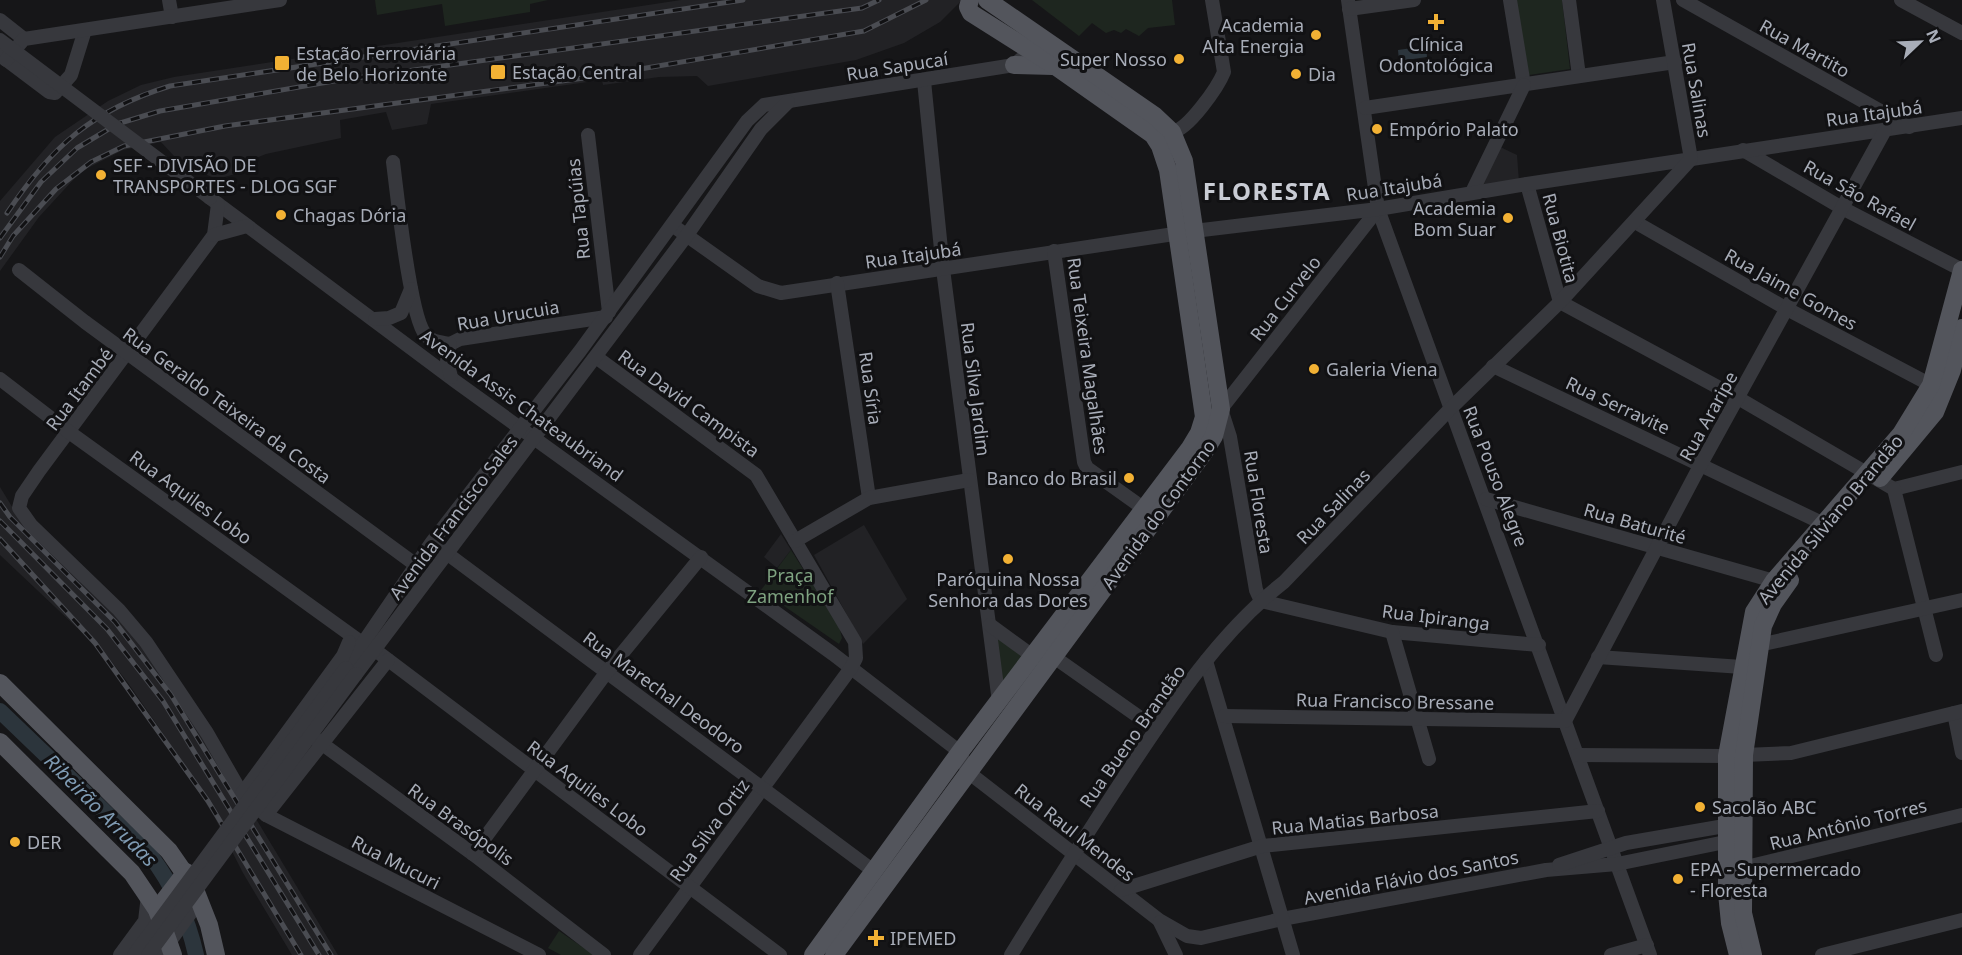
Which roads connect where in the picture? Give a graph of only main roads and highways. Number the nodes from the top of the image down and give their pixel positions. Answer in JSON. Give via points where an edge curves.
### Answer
{"nodes":[{"id":1,"x":970,"y":0,"type":"edge"},
{"id":2,"x":987,"y":0,"type":"edge"},
{"id":3,"x":1008,"y":0,"type":"edge"},
{"id":4,"x":1014,"y":65,"type":"road end"},
{"id":5,"x":1055,"y":66,"type":"junction"},
{"id":6,"x":1094,"y":73,"type":"junction"},
{"id":7,"x":1185,"y":233,"type":"junction"},
{"id":8,"x":1962,"y":270,"type":"edge"},
{"id":9,"x":1962,"y":328,"type":"edge"},
{"id":10,"x":1957,"y":369,"type":"edge"},
{"id":11,"x":1213,"y":408,"type":"junction"},
{"id":12,"x":1880,"y":481,"type":"junction"},
{"id":13,"x":0,"y":683,"type":"edge"},
{"id":14,"x":0,"y":742,"type":"edge"},
{"id":15,"x":1735,"y":755,"type":"junction"},
{"id":16,"x":1735,"y":832,"type":"junction"},
{"id":17,"x":182,"y":877,"type":"junction"},
{"id":18,"x":161,"y":906,"type":"junction"},
{"id":19,"x":169,"y":946,"type":"edge"},
{"id":20,"x":216,"y":955,"type":"edge"},
{"id":21,"x":813,"y":955,"type":"edge"},
{"id":22,"x":834,"y":955,"type":"edge"},
{"id":23,"x":1738,"y":955,"type":"edge"},
{"id":24,"x":1753,"y":955,"type":"edge"}],
"edges":[{"from":1,"to":5,"type":"main road","name":"Avenida do Contorno","via":[[971,13]]},
{"from":2,"to":6,"type":"main road","name":"Avenida do Contorno"},
{"from":3,"to":6,"type":"main road","via":[[1072,45]]},
{"from":4,"to":5,"type":"main road"},
{"from":5,"to":7,"type":"main road","name":"Avenida do Contorno","via":[[1158,140]]},
{"from":6,"to":7,"type":"main road","name":"Avenida do Contorno","via":[[1172,132],[1184,161]]},
{"from":7,"to":11,"type":"main road","name":"Avenida do Contorno"},
{"from":8,"to":12,"type":"main road","name":"Avenida Silviano Brandão","via":[[1931,385]]},
{"from":9,"to":10,"type":"main road","name":"Avenida Silviano Brandão"},
{"from":10,"to":12,"type":"main road","name":"Avenida Silviano Brandão","via":[[1935,412]]},
{"from":11,"to":21,"type":"main road","name":"Avenida do Contorno","via":[[1199,433]]},
{"from":11,"to":22,"type":"main road","name":"Avenida do Contorno","via":[[1214,436],[1203,454]]},
{"from":12,"to":15,"type":"main road","name":"Avenida Silviano Brandão","via":[[1779,595],[1763,626]]},
{"from":12,"to":15,"type":"main road","name":"Avenida Silviano Brandão","via":[[1824,524],[1774,581],[1754,612],[1742,667]]},
{"from":13,"to":17,"type":"main road","via":[[150,831]]},
{"from":14,"to":18,"type":"main road"},
{"from":15,"to":16,"type":"main road","name":"Avenida Silviano Brandão"},
{"from":16,"to":23,"type":"main road","name":"Avenida Silviano Brandão","via":[[1730,923]]},
{"from":16,"to":24,"type":"main road","name":"Avenida Silviano Brandão","via":[[1742,868],[1745,931]]},
{"from":17,"to":18,"type":"main road"},
{"from":17,"to":20,"type":"main road","via":[[198,902]]},
{"from":18,"to":19,"type":"main road"}]}
